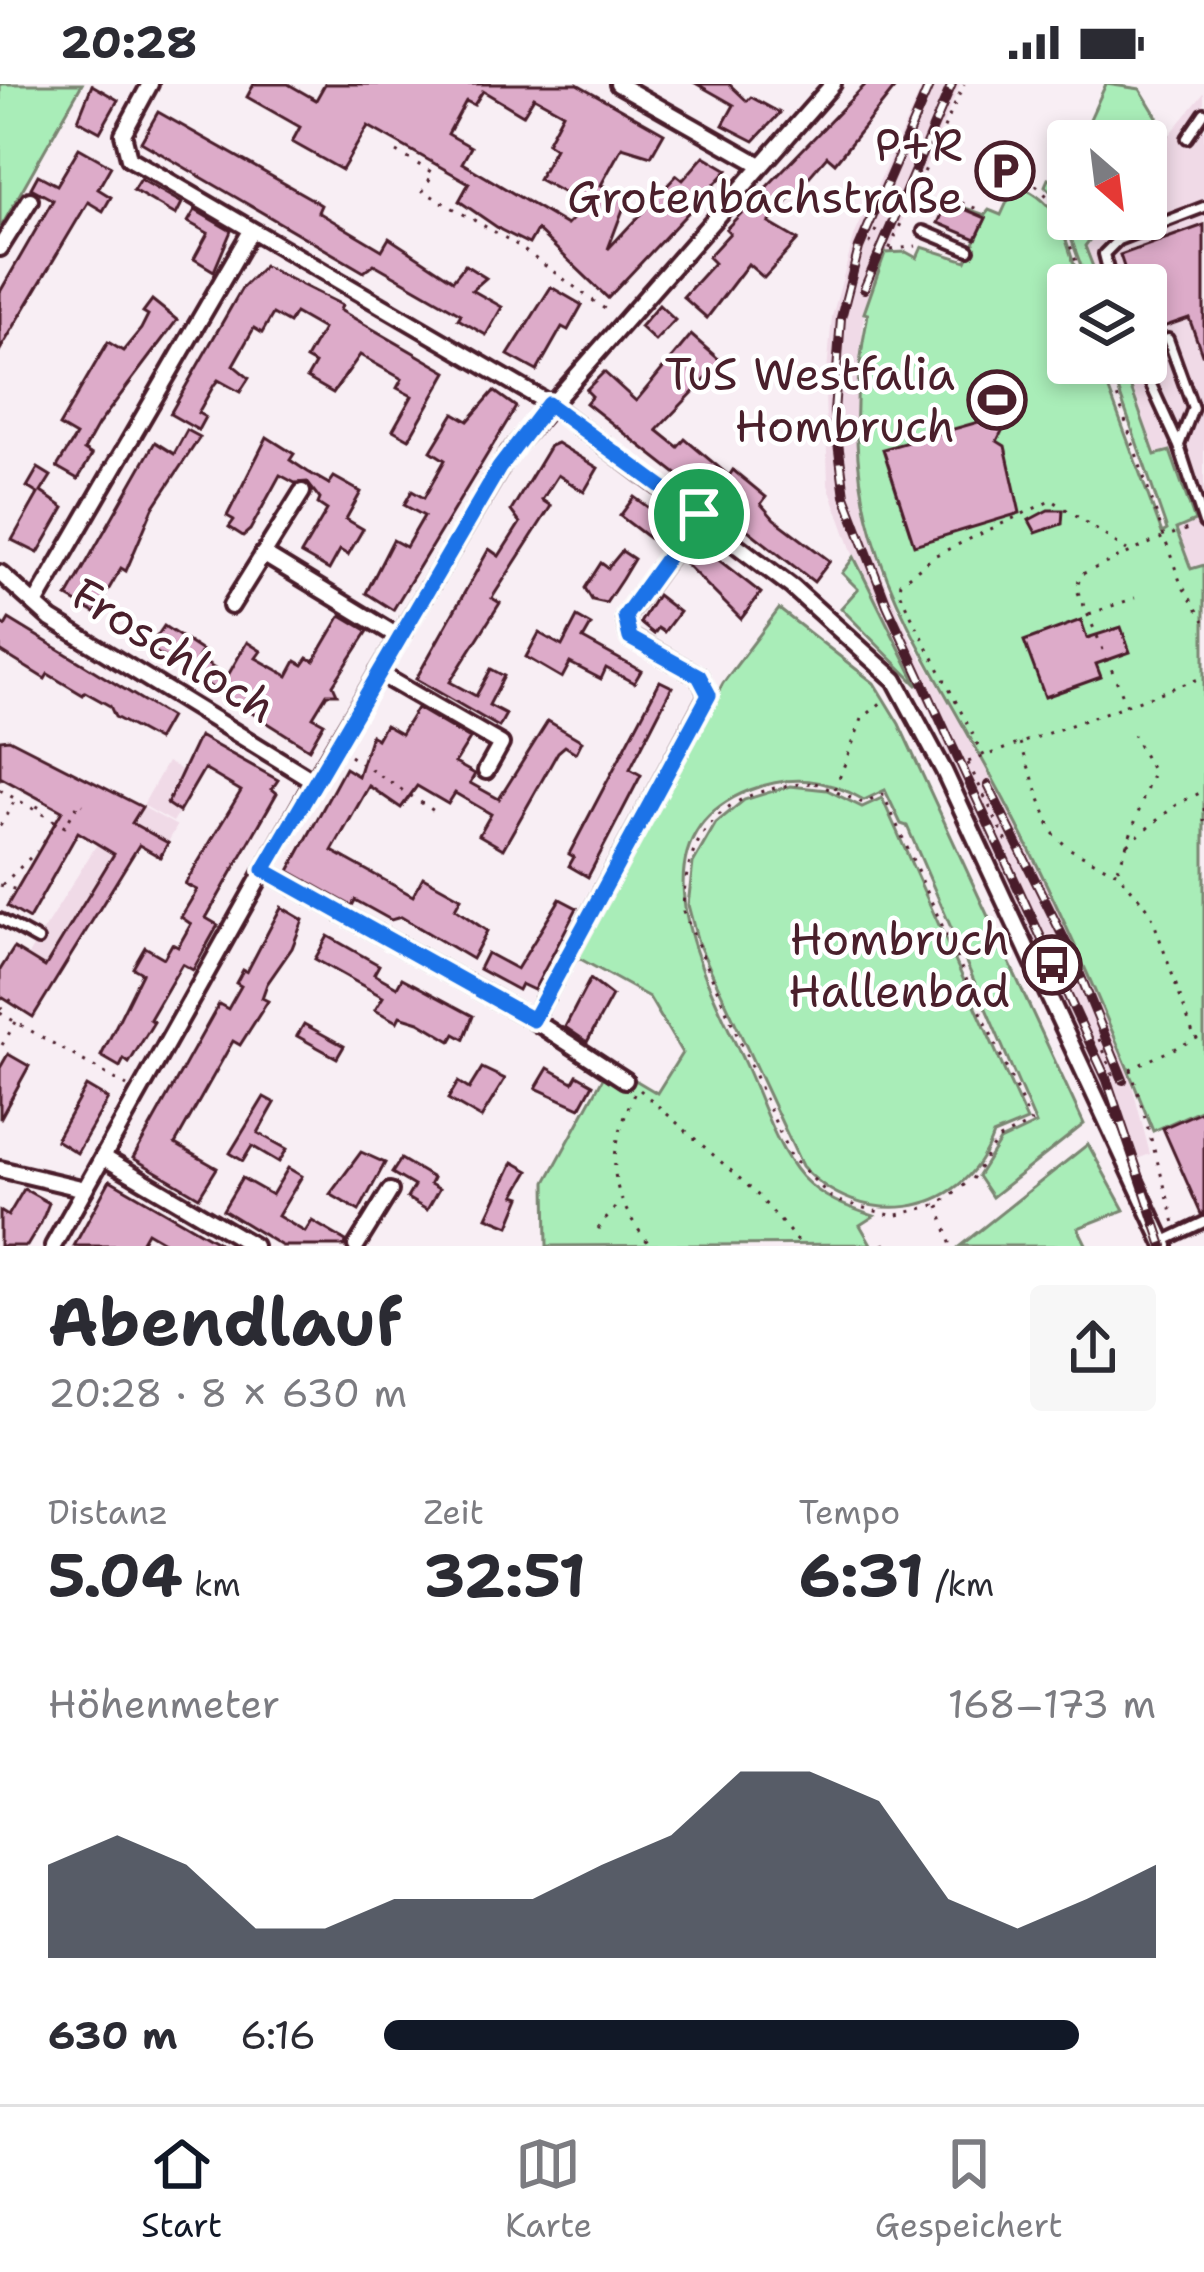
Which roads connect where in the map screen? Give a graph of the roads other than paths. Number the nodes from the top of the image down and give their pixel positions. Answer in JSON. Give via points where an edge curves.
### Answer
{"nodes":[{"id":1,"x":149,"y":84,"type":"edge"},
{"id":2,"x":618,"y":84,"type":"edge"},
{"id":3,"x":833,"y":84,"type":"edge"},
{"id":4,"x":1204,"y":113,"type":"edge"},
{"id":5,"x":1187,"y":138,"type":"dead end"},
{"id":6,"x":760,"y":164,"type":"junction"},
{"id":7,"x":30,"y":200,"type":"dead end"},
{"id":8,"x":1204,"y":207,"type":"edge"},
{"id":9,"x":923,"y":230,"type":"dead end"},
{"id":10,"x":251,"y":231,"type":"junction"},
{"id":11,"x":0,"y":248,"type":"edge"},
{"id":12,"x":969,"y":250,"type":"dead end"},
{"id":13,"x":1107,"y":264,"type":"edge"},
{"id":14,"x":1168,"y":340,"type":"dead end"},
{"id":15,"x":1151,"y":384,"type":"edge"},
{"id":16,"x":548,"y":404,"type":"junction"},
{"id":17,"x":1179,"y":446,"type":"junction"},
{"id":18,"x":302,"y":492,"type":"dead end"},
{"id":19,"x":699,"y":514,"type":"junction"},
{"id":20,"x":1204,"y":523,"type":"edge"},
{"id":21,"x":263,"y":554,"type":"junction"},
{"id":22,"x":0,"y":573,"type":"edge"},
{"id":23,"x":35,"y":604,"type":"junction"},
{"id":24,"x":230,"y":606,"type":"dead end"},
{"id":25,"x":399,"y":637,"type":"junction"},
{"id":26,"x":378,"y":674,"type":"junction"},
{"id":27,"x":486,"y":771,"type":"dead end"},
{"id":28,"x":314,"y":782,"type":"junction"},
{"id":29,"x":264,"y":870,"type":"junction"},
{"id":30,"x":0,"y":919,"type":"edge"},
{"id":31,"x":38,"y":940,"type":"dead end"},
{"id":32,"x":533,"y":1020,"type":"junction"},
{"id":33,"x":625,"y":1080,"type":"dead end"},
{"id":34,"x":103,"y":1156,"type":"junction"},
{"id":35,"x":0,"y":1169,"type":"edge"},
{"id":36,"x":85,"y":1189,"type":"junction"},
{"id":37,"x":390,"y":1190,"type":"dead end"},
{"id":38,"x":1204,"y":1222,"type":"edge"},
{"id":39,"x":1164,"y":1244,"type":"edge"},
{"id":40,"x":53,"y":1246,"type":"edge"},
{"id":41,"x":254,"y":1246,"type":"edge"},
{"id":42,"x":356,"y":1246,"type":"edge"}],
"edges":[{"from":1,"to":10,"type":"street","via":[[123,134],[124,150]]},
{"from":2,"to":6,"type":"street"},
{"from":3,"to":6,"type":"street"},
{"from":4,"to":5,"type":"lane"},
{"from":6,"to":16,"type":"street"},
{"from":7,"to":11,"type":"street"},
{"from":8,"to":13,"type":"lane","via":[[1118,240],[1104,254]]},
{"from":9,"to":12,"type":"lane"},
{"from":10,"to":16,"type":"street"},
{"from":10,"to":23,"type":"street"},
{"from":14,"to":17,"type":"lane","via":[[1192,408]]},
{"from":15,"to":17,"type":"lane"},
{"from":16,"to":19,"type":"street"},
{"from":16,"to":25,"type":"street","via":[[499,468]]},
{"from":17,"to":20,"type":"lane"},
{"from":18,"to":21,"type":"street"},
{"from":19,"to":32,"type":"street","via":[[624,628],[699,676],[709,695]]},
{"from":19,"to":39,"type":"street","via":[[834,622],[900,687]]},
{"from":21,"to":24,"type":"street"},
{"from":21,"to":25,"type":"street"},
{"from":22,"to":23,"type":"street","name":"Froschloch"},
{"from":23,"to":28,"type":"street","name":"Froschloch"},
{"from":25,"to":26,"type":"street"},
{"from":26,"to":27,"type":"street","via":[[501,744]]},
{"from":26,"to":28,"type":"street"},
{"from":28,"to":29,"type":"street"},
{"from":29,"to":32,"type":"street"},
{"from":29,"to":34,"type":"street"},
{"from":30,"to":31,"type":"lane"},
{"from":32,"to":33,"type":"street"},
{"from":34,"to":36,"type":"street"},
{"from":34,"to":41,"type":"street"},
{"from":35,"to":36,"type":"street"},
{"from":36,"to":40,"type":"street"},
{"from":37,"to":42,"type":"street"},
{"from":38,"to":39,"type":"lane"}]}
